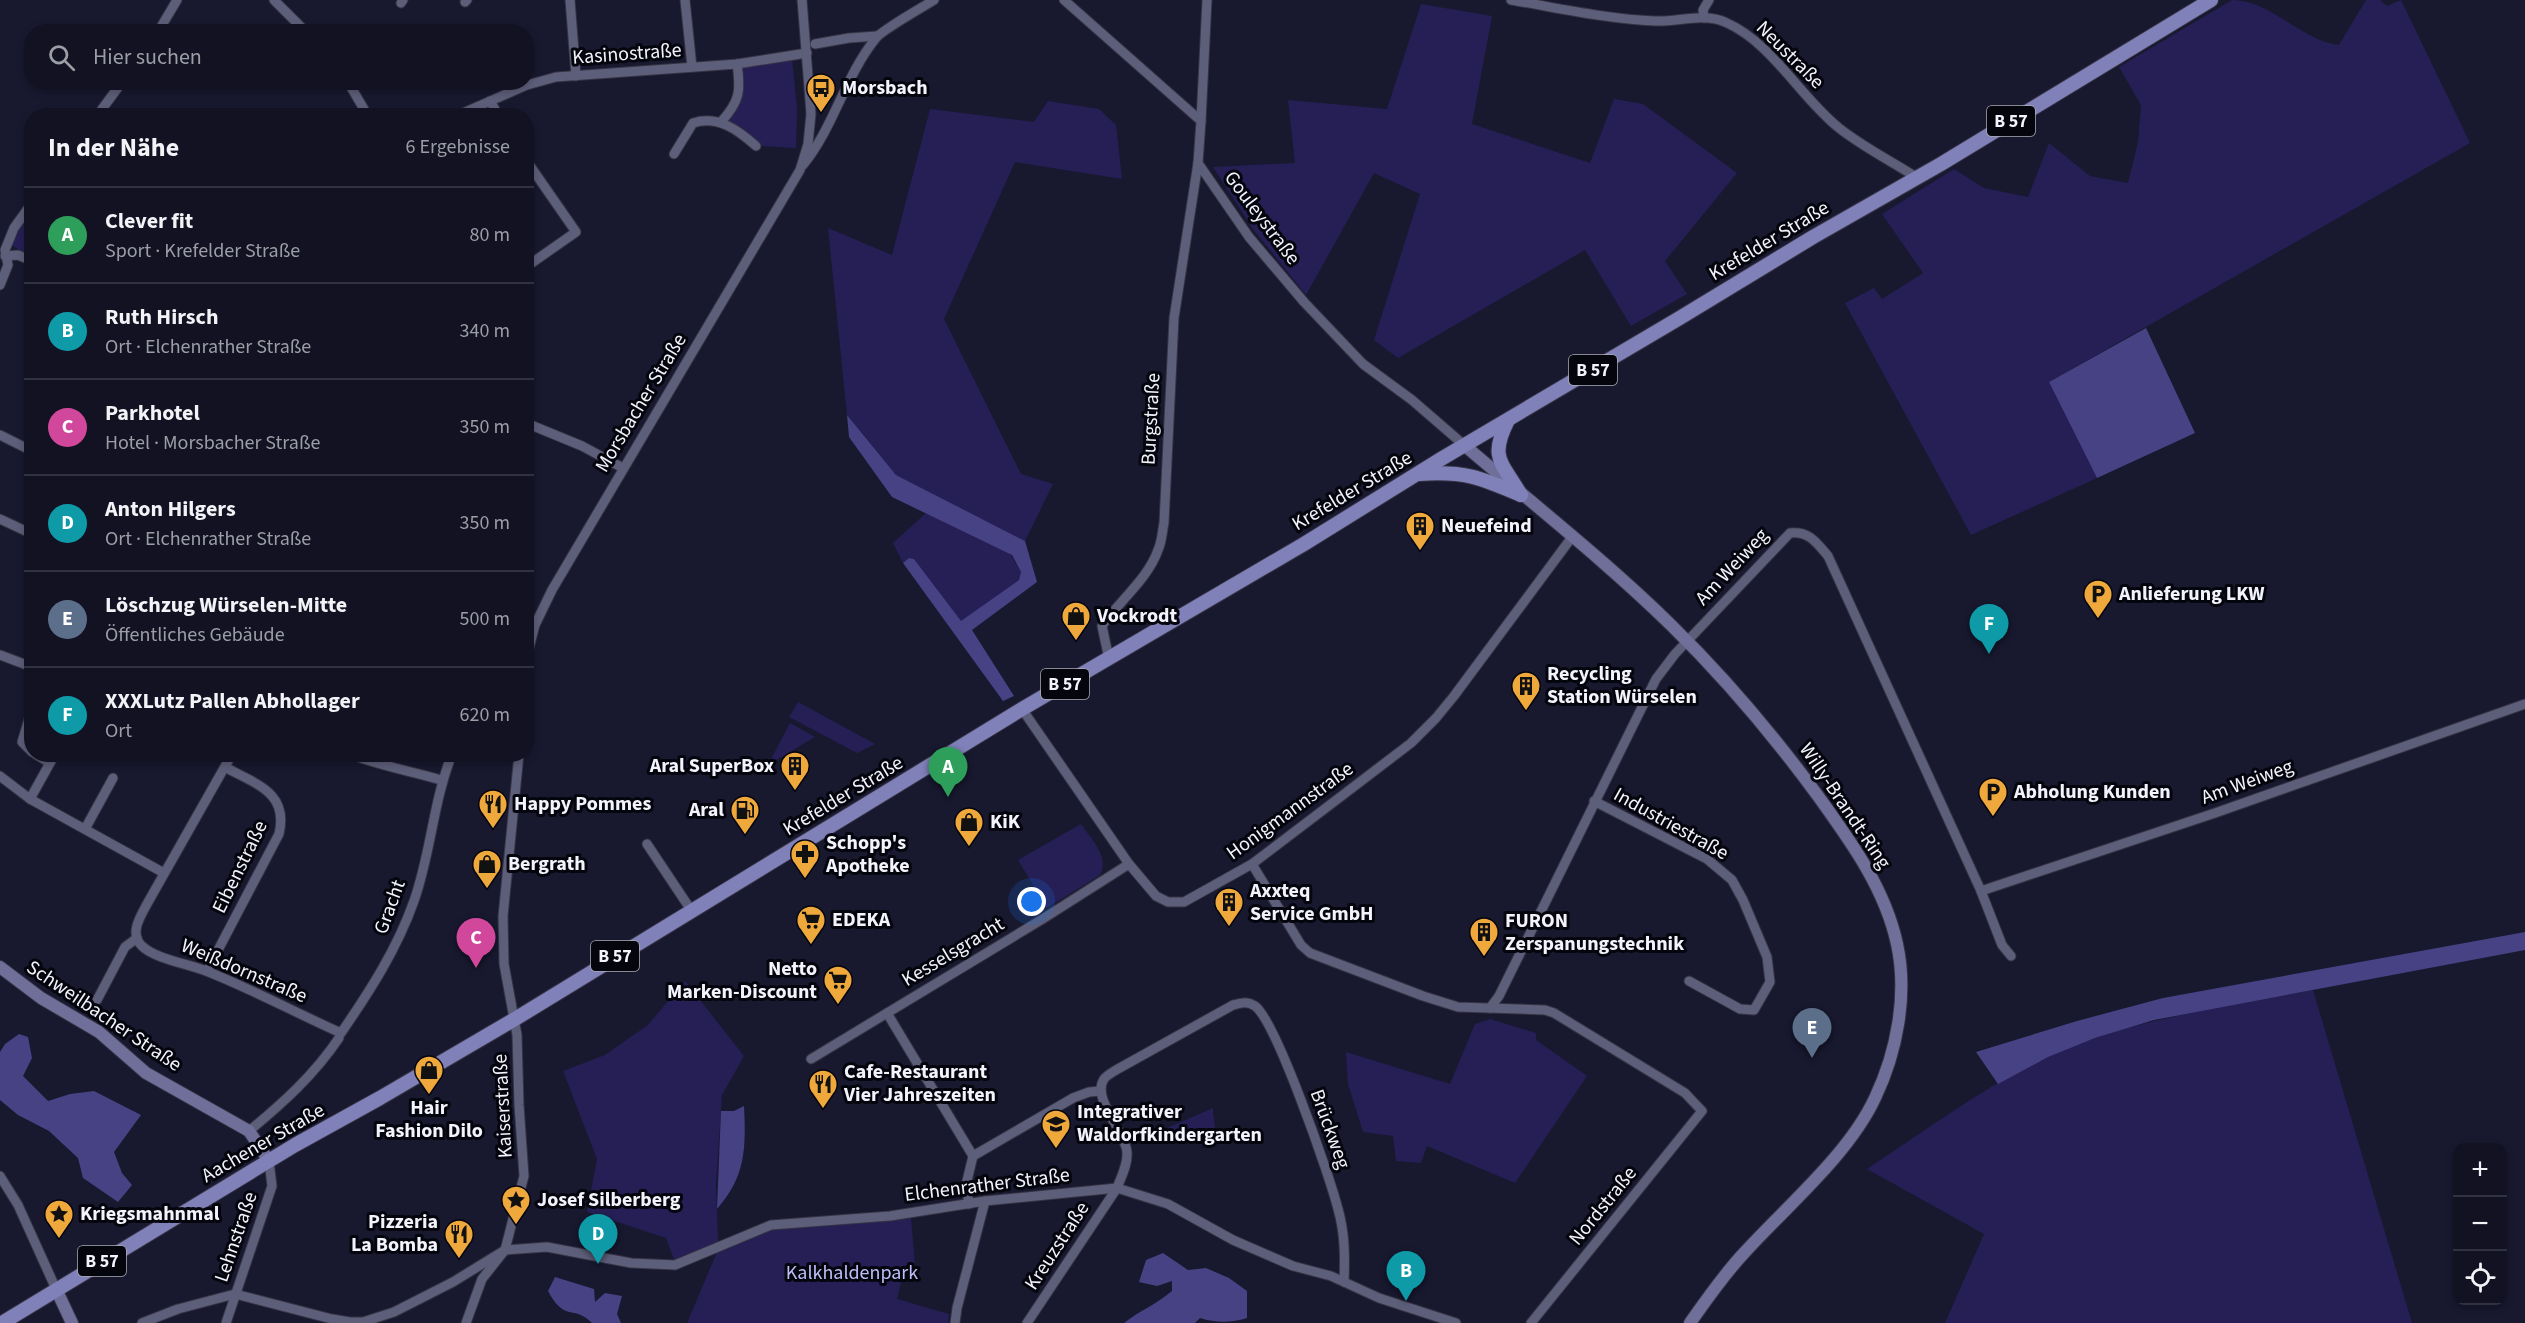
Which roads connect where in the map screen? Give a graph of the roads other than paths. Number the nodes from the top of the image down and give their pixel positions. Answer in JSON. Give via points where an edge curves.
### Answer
{"nodes":[{"id":1,"x":177,"y":0,"type":"edge"},
{"id":2,"x":274,"y":0,"type":"edge"},
{"id":3,"x":570,"y":0,"type":"edge"},
{"id":4,"x":685,"y":0,"type":"edge"},
{"id":5,"x":802,"y":0,"type":"edge"},
{"id":6,"x":934,"y":0,"type":"edge"},
{"id":7,"x":1064,"y":0,"type":"edge"},
{"id":8,"x":1207,"y":0,"type":"edge"},
{"id":9,"x":1511,"y":0,"type":"edge"},
{"id":10,"x":1709,"y":0,"type":"edge"},
{"id":11,"x":2211,"y":0,"type":"edge"},
{"id":12,"x":1704,"y":18,"type":"junction"},
{"id":13,"x":163,"y":24,"type":"edge"},
{"id":14,"x":298,"y":24,"type":"edge"},
{"id":15,"x":877,"y":36,"type":"junction"},
{"id":16,"x":815,"y":44,"type":"dead end"},
{"id":17,"x":807,"y":53,"type":"junction"},
{"id":18,"x":737,"y":64,"type":"junction"},
{"id":19,"x":692,"y":67,"type":"junction"},
{"id":20,"x":576,"y":76,"type":"junction"},
{"id":21,"x":534,"y":83,"type":"edge"},
{"id":22,"x":116,"y":90,"type":"edge"},
{"id":23,"x":353,"y":90,"type":"edge"},
{"id":24,"x":517,"y":90,"type":"edge"},
{"id":25,"x":490,"y":101,"type":"junction"},
{"id":26,"x":103,"y":108,"type":"edge"},
{"id":27,"x":363,"y":108,"type":"edge"},
{"id":28,"x":474,"y":108,"type":"edge"},
{"id":29,"x":494,"y":108,"type":"edge"},
{"id":30,"x":1201,"y":121,"type":"junction"},
{"id":31,"x":721,"y":122,"type":"junction"},
{"id":32,"x":756,"y":146,"type":"dead end"},
{"id":33,"x":674,"y":154,"type":"dead end"},
{"id":34,"x":1198,"y":163,"type":"junction"},
{"id":35,"x":800,"y":170,"type":"junction"},
{"id":36,"x":534,"y":172,"type":"edge"},
{"id":37,"x":1916,"y":177,"type":"junction"},
{"id":38,"x":24,"y":218,"type":"edge"},
{"id":39,"x":4,"y":258,"type":"edge"},
{"id":40,"x":24,"y":258,"type":"edge"},
{"id":41,"x":534,"y":261,"type":"edge"},
{"id":42,"x":0,"y":285,"type":"edge"},
{"id":43,"x":1508,"y":420,"type":"junction"},
{"id":44,"x":534,"y":426,"type":"edge"},
{"id":45,"x":0,"y":435,"type":"edge"},
{"id":46,"x":1464,"y":445,"type":"junction"},
{"id":47,"x":24,"y":447,"type":"edge"},
{"id":48,"x":623,"y":468,"type":"junction"},
{"id":49,"x":1417,"y":475,"type":"junction"},
{"id":50,"x":1521,"y":495,"type":"junction"},
{"id":51,"x":0,"y":519,"type":"edge"},
{"id":52,"x":24,"y":530,"type":"edge"},
{"id":53,"x":1572,"y":537,"type":"junction"},
{"id":54,"x":534,"y":634,"type":"edge"},
{"id":55,"x":1687,"y":641,"type":"junction"},
{"id":56,"x":0,"y":655,"type":"edge"},
{"id":57,"x":1108,"y":659,"type":"junction"},
{"id":58,"x":24,"y":664,"type":"edge"},
{"id":59,"x":2525,"y":704,"type":"edge"},
{"id":60,"x":1022,"y":709,"type":"junction"},
{"id":61,"x":47,"y":762,"type":"edge"},
{"id":62,"x":228,"y":762,"type":"edge"},
{"id":63,"x":370,"y":762,"type":"edge"},
{"id":64,"x":449,"y":762,"type":"edge"},
{"id":65,"x":518,"y":762,"type":"edge"},
{"id":66,"x":50,"y":764,"type":"joint"},
{"id":67,"x":225,"y":767,"type":"junction"},
{"id":68,"x":0,"y":776,"type":"edge"},
{"id":69,"x":113,"y":778,"type":"dead end"},
{"id":70,"x":441,"y":780,"type":"junction"},
{"id":71,"x":30,"y":799,"type":"junction"},
{"id":72,"x":1594,"y":801,"type":"junction"},
{"id":73,"x":85,"y":829,"type":"junction"},
{"id":74,"x":647,"y":844,"type":"dead end"},
{"id":75,"x":1129,"y":864,"type":"junction"},
{"id":76,"x":1252,"y":864,"type":"junction"},
{"id":77,"x":164,"y":873,"type":"junction"},
{"id":78,"x":1981,"y":891,"type":"junction"},
{"id":79,"x":691,"y":910,"type":"junction"},
{"id":80,"x":137,"y":938,"type":"junction"},
{"id":81,"x":2011,"y":956,"type":"dead end"},
{"id":82,"x":0,"y":967,"type":"edge"},
{"id":83,"x":207,"y":971,"type":"junction"},
{"id":84,"x":1689,"y":981,"type":"dead end"},
{"id":85,"x":97,"y":1000,"type":"dead end"},
{"id":86,"x":1490,"y":1008,"type":"junction"},
{"id":87,"x":887,"y":1013,"type":"junction"},
{"id":88,"x":515,"y":1019,"type":"junction"},
{"id":89,"x":340,"y":1036,"type":"junction"},
{"id":90,"x":811,"y":1059,"type":"dead end"},
{"id":91,"x":1101,"y":1091,"type":"junction"},
{"id":92,"x":249,"y":1131,"type":"junction"},
{"id":93,"x":973,"y":1156,"type":"junction"},
{"id":94,"x":269,"y":1161,"type":"junction"},
{"id":95,"x":0,"y":1176,"type":"edge"},
{"id":96,"x":1117,"y":1188,"type":"junction"},
{"id":97,"x":985,"y":1201,"type":"junction"},
{"id":98,"x":969,"y":1204,"type":"junction"},
{"id":99,"x":505,"y":1250,"type":"junction"},
{"id":100,"x":1344,"y":1282,"type":"junction"},
{"id":101,"x":56,"y":1289,"type":"junction"},
{"id":102,"x":235,"y":1294,"type":"junction"},
{"id":103,"x":2,"y":1323,"type":"edge"},
{"id":104,"x":72,"y":1323,"type":"edge"},
{"id":105,"x":142,"y":1323,"type":"edge"},
{"id":106,"x":226,"y":1323,"type":"edge"},
{"id":107,"x":466,"y":1323,"type":"edge"},
{"id":108,"x":955,"y":1323,"type":"edge"},
{"id":109,"x":1027,"y":1323,"type":"edge"},
{"id":110,"x":1456,"y":1323,"type":"edge"},
{"id":111,"x":1531,"y":1323,"type":"edge"},
{"id":112,"x":1690,"y":1323,"type":"edge"}],
"edges":[{"from":1,"to":13,"type":"street"},
{"from":2,"to":14,"type":"street"},
{"from":3,"to":20,"type":"street"},
{"from":4,"to":19,"type":"street"},
{"from":5,"to":17,"type":"street","name":"Morsbacher Straße"},
{"from":6,"to":15,"type":"street"},
{"from":7,"to":30,"type":"street"},
{"from":8,"to":30,"type":"street"},
{"from":9,"to":12,"type":"street","name":"Neustraße","via":[[1657,21]]},
{"from":10,"to":12,"type":"street","via":[[1703,10]]},
{"from":11,"to":37,"type":"main road","name":"Krefelder Straße","number":"B 57"},
{"from":12,"to":37,"type":"street","name":"Neustraße","via":[[1715,18],[1739,29],[1839,128]]},
{"from":15,"to":16,"type":"street"},
{"from":15,"to":35,"type":"street","name":"Morsbacher Straße","via":[[824,137]]},
{"from":17,"to":18,"type":"street","name":"Kasinostraße"},
{"from":17,"to":35,"type":"street","name":"Morsbacher Straße","via":[[812,114]]},
{"from":18,"to":19,"type":"street","name":"Kasinostraße"},
{"from":18,"to":31,"type":"street","via":[[737,101]]},
{"from":19,"to":20,"type":"street","name":"Kasinostraße"},
{"from":20,"to":21,"type":"street","name":"Kasinostraße"},
{"from":22,"to":26,"type":"street"},
{"from":23,"to":27,"type":"street"},
{"from":24,"to":25,"type":"street","name":"Kasinostraße"},
{"from":25,"to":28,"type":"street","name":"Kasinostraße"},
{"from":25,"to":29,"type":"street"},
{"from":30,"to":34,"type":"street","name":"Gouleystraße"},
{"from":31,"to":32,"type":"street"},
{"from":31,"to":33,"type":"street","via":[[709,119],[693,123]]},
{"from":34,"to":46,"type":"street","name":"Gouleystraße","via":[[1250,237],[1304,302],[1363,364]]},
{"from":34,"to":57,"type":"street","name":"Burgstraße","via":[[1174,318],[1164,523],[1158,551],[1139,582],[1102,626]]},
{"from":35,"to":48,"type":"street","name":"Morsbacher Straße"},
{"from":36,"to":41,"type":"street","via":[[576,232]]},
{"from":37,"to":43,"type":"main road","name":"Krefelder Straße","number":"B 57"},
{"from":38,"to":39,"type":"street","via":[[14,228]]},
{"from":39,"to":40,"type":"street"},
{"from":39,"to":42,"type":"street","via":[[8,265]]},
{"from":43,"to":46,"type":"main road","name":"Krefelder Straße","number":"B 57"},
{"from":43,"to":50,"type":"main road","via":[[1497,447],[1499,458]]},
{"from":44,"to":48,"type":"street"},
{"from":45,"to":47,"type":"street"},
{"from":46,"to":49,"type":"main road","name":"Krefelder Straße","number":"B 57"},
{"from":46,"to":50,"type":"main road","name":"Willy-Brandt-Ring"},
{"from":48,"to":54,"type":"street","name":"Morsbacher Straße","via":[[542,609]]},
{"from":49,"to":50,"type":"main road","via":[[1462,474]]},
{"from":49,"to":57,"type":"main road","name":"Krefelder Straße","number":"B 57"},
{"from":50,"to":53,"type":"main road","name":"Willy-Brandt-Ring"},
{"from":51,"to":52,"type":"street"},
{"from":53,"to":55,"type":"main road","name":"Willy-Brandt-Ring"},
{"from":53,"to":76,"type":"street","name":"Honigmannstraße","via":[[1436,718],[1411,743]]},
{"from":55,"to":72,"type":"street","name":"Industriestraße","via":[[1656,679]]},
{"from":55,"to":78,"type":"street","name":"Am Weiweg","via":[[1790,533],[1812,537],[1828,556]]},
{"from":55,"to":112,"type":"main road","name":"Willy-Brandt-Ring","via":[[1790,757],[1862,859],[1885,904],[1897,945],[1901,982],[1892,1052],[1875,1099],[1851,1137],[1742,1254]]},
{"from":56,"to":58,"type":"street"},
{"from":57,"to":60,"type":"main road","name":"Krefelder Straße","number":"B 57"},
{"from":59,"to":78,"type":"street","name":"Am Weiweg"},
{"from":60,"to":75,"type":"street","name":"Honigmannstraße"},
{"from":60,"to":79,"type":"main road","name":"Krefelder Straße","number":"B 57"},
{"from":61,"to":66,"type":"street"},
{"from":62,"to":67,"type":"street"},
{"from":63,"to":70,"type":"street"},
{"from":64,"to":70,"type":"street","name":"Gracht"},
{"from":65,"to":88,"type":"street","via":[[503,916],[504,964]]},
{"from":66,"to":71,"type":"street"},
{"from":67,"to":77,"type":"street"},
{"from":67,"to":83,"type":"street","name":"Eibenstraße","via":[[270,792],[281,810],[282,822]]},
{"from":68,"to":71,"type":"street"},
{"from":69,"to":73,"type":"street"},
{"from":70,"to":89,"type":"street","name":"Gracht","via":[[424,863],[406,920],[391,956]]},
{"from":71,"to":73,"type":"street"},
{"from":72,"to":84,"type":"street","name":"Industriestraße","via":[[1707,859],[1732,880],[1743,900],[1767,957],[1770,982],[1754,1010],[1740,1009]]},
{"from":72,"to":86,"type":"street","name":"Industriestraße"},
{"from":73,"to":77,"type":"street"},
{"from":74,"to":79,"type":"street"},
{"from":75,"to":76,"type":"street","name":"Honigmannstraße","via":[[1156,896],[1168,902],[1184,902]]},
{"from":75,"to":87,"type":"street","name":"Kesselsgracht"},
{"from":76,"to":86,"type":"street","via":[[1301,945],[1310,953],[1423,996],[1458,1006]]},
{"from":77,"to":80,"type":"street","via":[[138,921]]},
{"from":78,"to":81,"type":"street","name":"Am Weiweg","via":[[2002,945]]},
{"from":79,"to":88,"type":"main road","name":"Krefelder Straße","number":"B 57"},
{"from":80,"to":83,"type":"street","name":"Weißdornstraße","via":[[152,952]]},
{"from":80,"to":85,"type":"street","via":[[125,947]]},
{"from":82,"to":92,"type":"main road","name":"Schweilbacher Straße","via":[[41,998],[99,1032],[146,1073]]},
{"from":83,"to":89,"type":"street","name":"Weißdornstraße"},
{"from":86,"to":111,"type":"street","name":"Nordstraße","via":[[1554,1013],[1685,1093],[1702,1111]]},
{"from":87,"to":90,"type":"street","name":"Kesselsgracht"},
{"from":87,"to":93,"type":"street"},
{"from":88,"to":94,"type":"main road","name":"Aachener Straße","number":"B 57"},
{"from":88,"to":99,"type":"street","name":"Kaiserstraße","via":[[524,1176]]},
{"from":89,"to":92,"type":"street","name":"Gracht","via":[[326,1058],[290,1097]]},
{"from":91,"to":93,"type":"street","via":[[1073,1098]]},
{"from":91,"to":96,"type":"street","name":"Kreuzstraße","via":[[1125,1139],[1128,1155]]},
{"from":91,"to":100,"type":"street","name":"Brückweg","via":[[1104,1079],[1116,1070],[1233,1005],[1247,1002],[1257,1008],[1305,1109],[1338,1209],[1346,1248]]},
{"from":92,"to":94,"type":"main road","name":"Schweilbacher Straße"},
{"from":93,"to":98,"type":"street","via":[[966,1185]]},
{"from":94,"to":101,"type":"main road","name":"Aachener Straße","number":"B 57"},
{"from":94,"to":102,"type":"street","name":"Lehnstraße","via":[[272,1186]]},
{"from":95,"to":101,"type":"street","via":[[18,1205]]},
{"from":96,"to":97,"type":"street","name":"Elchenrather Straße"},
{"from":96,"to":100,"type":"street","name":"Elchenrather Straße","via":[[1168,1204],[1233,1240],[1293,1266]]},
{"from":96,"to":109,"type":"street","name":"Kreuzstraße"},
{"from":97,"to":98,"type":"street","name":"Elchenrather Straße"},
{"from":97,"to":108,"type":"street"},
{"from":98,"to":99,"type":"street","name":"Elchenrather Straße","via":[[890,1216],[771,1225],[675,1265],[631,1263],[547,1247]]},
{"from":99,"to":102,"type":"street","via":[[394,1312],[363,1322],[332,1319]]},
{"from":99,"to":107,"type":"street","name":"Kaiserstraße","via":[[482,1279]]},
{"from":100,"to":110,"type":"street","name":"Elchenrather Straße"},
{"from":101,"to":103,"type":"main road","name":"Aachener Straße","number":"B 57"},
{"from":101,"to":104,"type":"main road"},
{"from":102,"to":105,"type":"street","via":[[178,1308]]},
{"from":102,"to":106,"type":"street","name":"Lehnstraße"}]}
